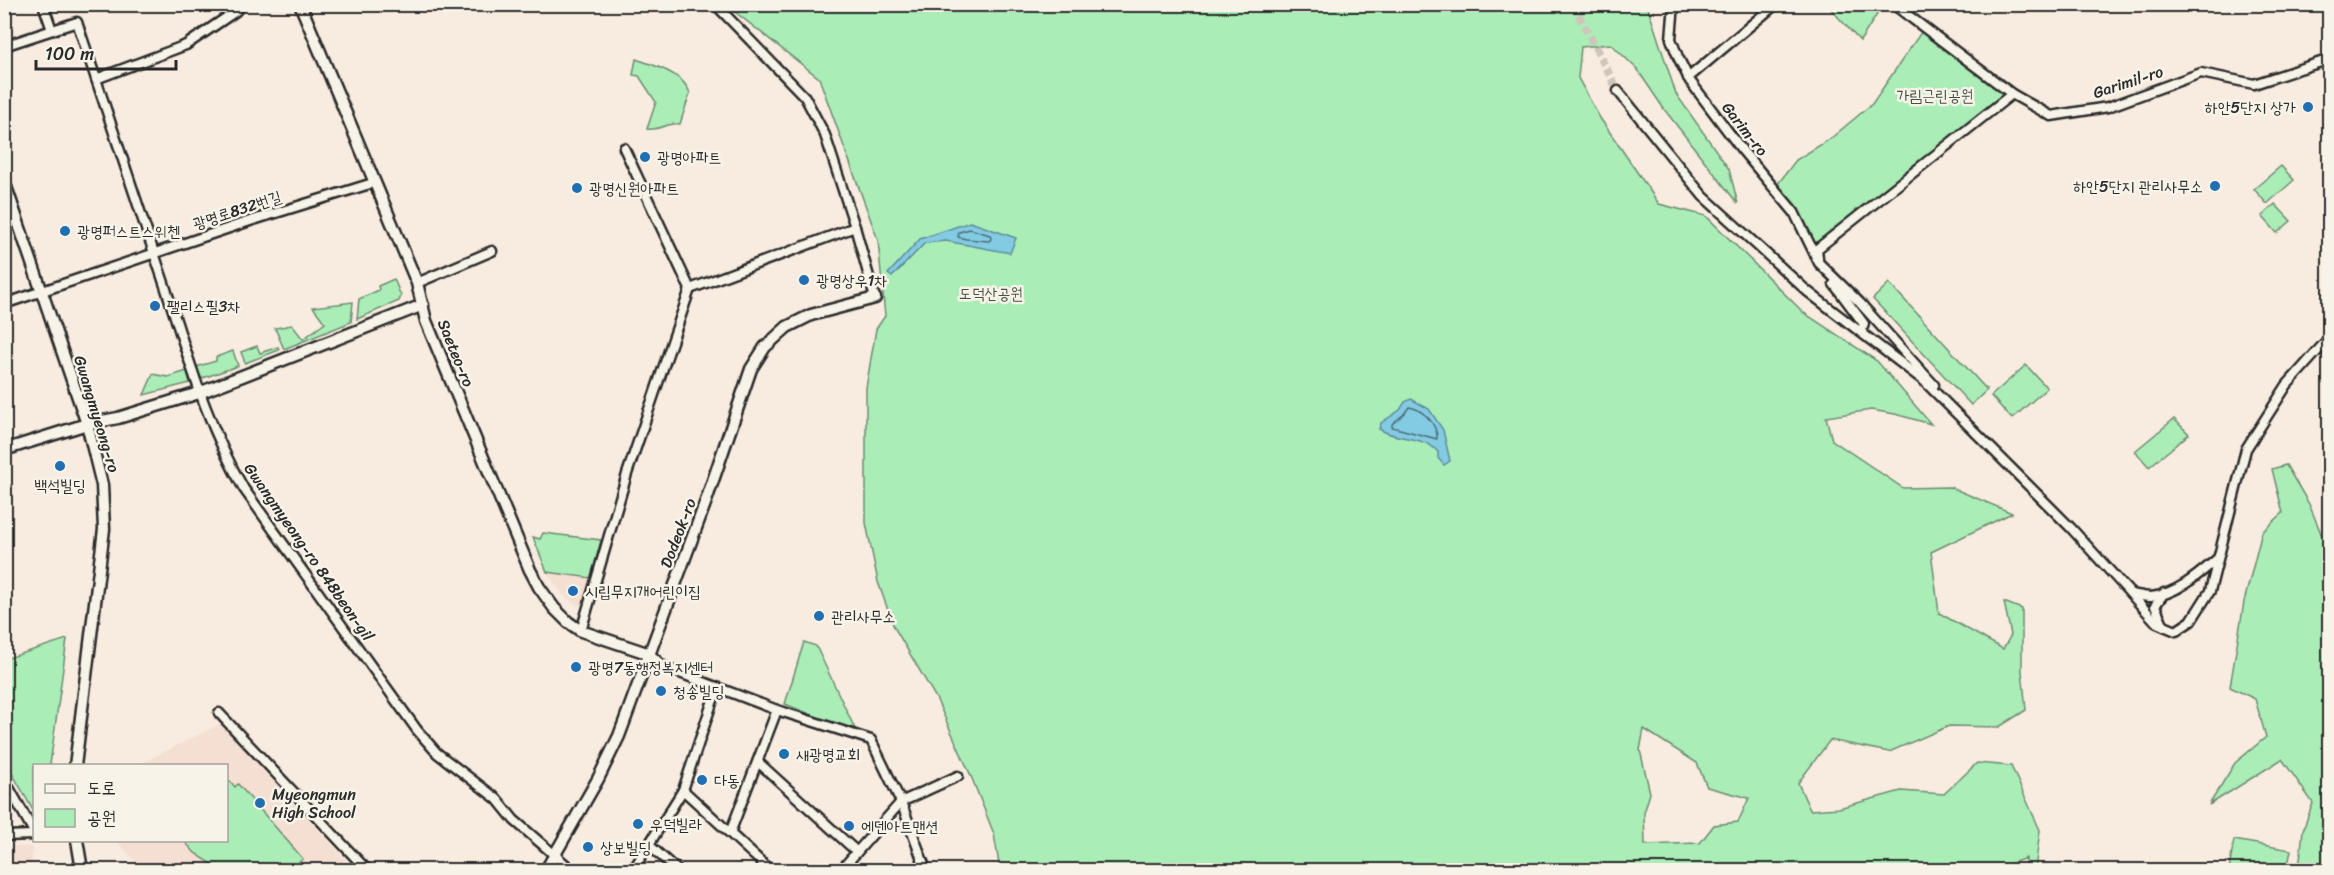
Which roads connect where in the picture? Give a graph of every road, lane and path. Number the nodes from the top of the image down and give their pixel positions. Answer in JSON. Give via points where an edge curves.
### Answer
{"nodes":[{"id":1,"x":43,"y":4,"type":"edge"},
{"id":2,"x":241,"y":4,"type":"edge"},
{"id":3,"x":300,"y":4,"type":"edge"},
{"id":4,"x":715,"y":4,"type":"edge"},
{"id":5,"x":1674,"y":4,"type":"edge"},
{"id":6,"x":1776,"y":4,"type":"edge"},
{"id":7,"x":1893,"y":4,"type":"edge"},
{"id":8,"x":52,"y":30,"type":"junction"},
{"id":9,"x":4,"y":46,"type":"edge"},
{"id":10,"x":2330,"y":59,"type":"edge"},
{"id":11,"x":1688,"y":78,"type":"junction"},
{"id":12,"x":96,"y":79,"type":"junction"},
{"id":13,"x":1617,"y":91,"type":"tunnel mouth"},
{"id":14,"x":2012,"y":94,"type":"junction"},
{"id":15,"x":624,"y":148,"type":"dead end"},
{"id":16,"x":373,"y":183,"type":"junction"},
{"id":17,"x":5,"y":184,"type":"edge"},
{"id":18,"x":855,"y":227,"type":"junction"},
{"id":19,"x":492,"y":251,"type":"dead end"},
{"id":20,"x":154,"y":254,"type":"junction"},
{"id":21,"x":1819,"y":264,"type":"junction"},
{"id":22,"x":417,"y":283,"type":"junction"},
{"id":23,"x":690,"y":289,"type":"junction"},
{"id":24,"x":42,"y":291,"type":"junction"},
{"id":25,"x":875,"y":298,"type":"joint"},
{"id":26,"x":4,"y":304,"type":"edge"},
{"id":27,"x":423,"y":305,"type":"junction"},
{"id":28,"x":1861,"y":332,"type":"junction"},
{"id":29,"x":2330,"y":337,"type":"edge"},
{"id":30,"x":199,"y":393,"type":"junction"},
{"id":31,"x":1954,"y":411,"type":"junction"},
{"id":32,"x":87,"y":424,"type":"junction"},
{"id":33,"x":4,"y":450,"type":"edge"},
{"id":34,"x":2217,"y":559,"type":"junction"},
{"id":35,"x":2164,"y":593,"type":"junction"},
{"id":36,"x":2132,"y":594,"type":"junction"},
{"id":37,"x":2164,"y":626,"type":"junction"},
{"id":38,"x":581,"y":631,"type":"junction"},
{"id":39,"x":650,"y":654,"type":"junction"},
{"id":40,"x":717,"y":688,"type":"junction"},
{"id":41,"x":777,"y":710,"type":"junction"},
{"id":42,"x":219,"y":713,"type":"dead end"},
{"id":43,"x":758,"y":762,"type":"junction"},
{"id":44,"x":75,"y":764,"type":"edge"},
{"id":45,"x":958,"y":776,"type":"dead end"},
{"id":46,"x":4,"y":779,"type":"edge"},
{"id":47,"x":683,"y":790,"type":"junction"},
{"id":48,"x":901,"y":802,"type":"junction"},
{"id":49,"x":33,"y":831,"type":"edge"},
{"id":50,"x":33,"y":833,"type":"edge"},
{"id":51,"x":730,"y":833,"type":"junction"},
{"id":52,"x":4,"y":836,"type":"edge"},
{"id":53,"x":77,"y":842,"type":"edge"},
{"id":54,"x":649,"y":845,"type":"junction"},
{"id":55,"x":857,"y":852,"type":"junction"},
{"id":56,"x":555,"y":856,"type":"junction"},
{"id":57,"x":82,"y":870,"type":"edge"},
{"id":58,"x":368,"y":870,"type":"edge"},
{"id":59,"x":546,"y":870,"type":"edge"},
{"id":60,"x":572,"y":870,"type":"edge"},
{"id":61,"x":633,"y":870,"type":"edge"},
{"id":62,"x":677,"y":870,"type":"edge"},
{"id":63,"x":770,"y":870,"type":"edge"},
{"id":64,"x":841,"y":870,"type":"edge"},
{"id":65,"x":926,"y":870,"type":"edge"}],
"edges":[{"from":1,"to":8,"type":"street"},
{"from":2,"to":12,"type":"street","via":[[186,45]]},
{"from":3,"to":16,"type":"street","name":"Saeteo-ro"},
{"from":4,"to":18,"type":"street","via":[[805,97],[825,135]]},
{"from":5,"to":11,"type":"street","name":"Garim-ro","via":[[1671,39]]},
{"from":6,"to":11,"type":"street"},
{"from":7,"to":14,"type":"street","name":"Garimil-ro"},
{"from":8,"to":9,"type":"street","name":"Gwangmyeong-ro 848beon-gil"},
{"from":8,"to":12,"type":"street","name":"Gwangmyeong-ro 848beon-gil","via":[[76,22]]},
{"from":10,"to":14,"type":"street","name":"Garimil-ro","via":[[2254,84],[2201,73],[2109,107],[2051,116]]},
{"from":11,"to":21,"type":"street","name":"Garim-ro","via":[[1794,212]]},
{"from":12,"to":20,"type":"street","name":"Gwangmyeong-ro 848beon-gil"},
{"from":13,"to":28,"type":"street","via":[[1703,196],[1807,291]]},
{"from":14,"to":21,"type":"street","via":[[1817,249]]},
{"from":15,"to":23,"type":"street"},
{"from":16,"to":20,"type":"street","name":"광명로832번길"},
{"from":16,"to":22,"type":"street","name":"Saeteo-ro"},
{"from":17,"to":24,"type":"street","name":"Gwangmyeong-ro"},
{"from":18,"to":23,"type":"street"},
{"from":18,"to":25,"type":"street"},
{"from":19,"to":22,"type":"street"},
{"from":20,"to":24,"type":"street","name":"광명로832번길"},
{"from":20,"to":30,"type":"street","name":"Gwangmyeong-ro 848beon-gil"},
{"from":21,"to":28,"type":"street","via":[[1864,324]]},
{"from":21,"to":31,"type":"street","via":[[1914,361]]},
{"from":22,"to":27,"type":"street","name":"Saeteo-ro"},
{"from":23,"to":38,"type":"street","via":[[627,474]]},
{"from":24,"to":26,"type":"street","name":"광명로832번길"},
{"from":24,"to":32,"type":"street","name":"Gwangmyeong-ro"},
{"from":25,"to":39,"type":"street","name":"Dodeok-ro","via":[[811,315],[787,327],[765,347],[751,369]]},
{"from":27,"to":30,"type":"street"},
{"from":27,"to":38,"type":"street","name":"Saeteo-ro","via":[[426,321],[530,570],[554,608]]},
{"from":28,"to":31,"type":"street","via":[[1923,380]]},
{"from":29,"to":34,"type":"street","via":[[2287,384],[2246,449]]},
{"from":30,"to":32,"type":"street"},
{"from":30,"to":56,"type":"street","name":"Gwangmyeong-ro 848beon-gil","via":[[244,489],[394,701],[437,753],[497,799],[514,820]]},
{"from":31,"to":36,"type":"street"},
{"from":32,"to":33,"type":"street"},
{"from":32,"to":44,"type":"street","name":"Gwangmyeong-ro","via":[[102,485],[104,529]]},
{"from":34,"to":35,"type":"street","via":[[2192,581]]},
{"from":34,"to":37,"type":"street","via":[[2210,591],[2191,621],[2176,631]]},
{"from":35,"to":36,"type":"street","via":[[2150,597]]},
{"from":35,"to":37,"type":"street","via":[[2155,606]]},
{"from":36,"to":37,"type":"street"},
{"from":38,"to":39,"type":"street","name":"Saeteo-ro"},
{"from":39,"to":40,"type":"street","via":[[664,667]]},
{"from":39,"to":56,"type":"street","name":"Dodeok-ro","via":[[619,736]]},
{"from":40,"to":41,"type":"street"},
{"from":40,"to":47,"type":"street"},
{"from":41,"to":43,"type":"street"},
{"from":41,"to":48,"type":"street","via":[[871,740]]},
{"from":42,"to":58,"type":"street"},
{"from":43,"to":51,"type":"street"},
{"from":43,"to":55,"type":"street"},
{"from":45,"to":48,"type":"street"},
{"from":46,"to":49,"type":"street"},
{"from":47,"to":51,"type":"street"},
{"from":47,"to":54,"type":"street"},
{"from":48,"to":55,"type":"street"},
{"from":48,"to":65,"type":"street"},
{"from":50,"to":52,"type":"street"},
{"from":51,"to":63,"type":"street"},
{"from":53,"to":57,"type":"street"},
{"from":54,"to":61,"type":"street"},
{"from":54,"to":62,"type":"street"},
{"from":55,"to":64,"type":"street"},
{"from":56,"to":59,"type":"street","name":"Dodeok-ro"},
{"from":56,"to":60,"type":"street","name":"Gwangmyeong-ro 848beon-gil"}]}
